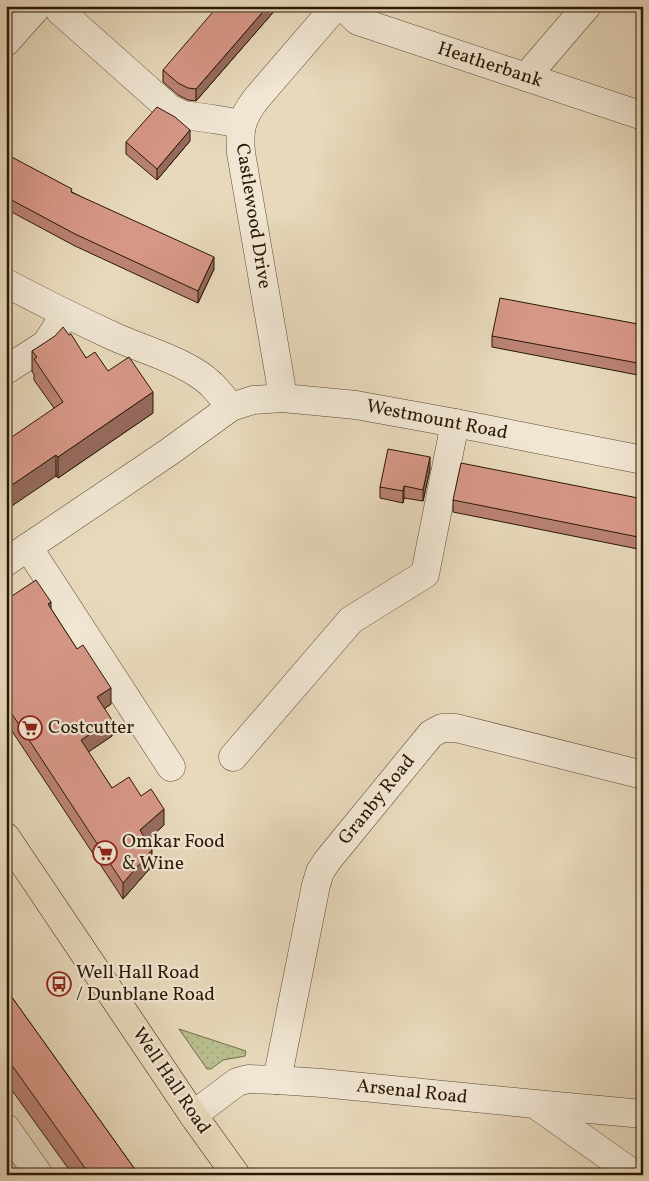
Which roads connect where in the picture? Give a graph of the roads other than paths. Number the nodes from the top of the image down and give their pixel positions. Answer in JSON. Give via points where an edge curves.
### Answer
{"nodes":[{"id":1,"x":38,"y":6,"type":"edge"},
{"id":2,"x":64,"y":6,"type":"edge"},
{"id":3,"x":336,"y":6,"type":"edge"},
{"id":4,"x":342,"y":6,"type":"edge"},
{"id":5,"x":587,"y":6,"type":"edge"},
{"id":6,"x":6,"y":42,"type":"edge"},
{"id":7,"x":526,"y":77,"type":"junction"},
{"id":8,"x":643,"y":116,"type":"edge"},
{"id":9,"x":242,"y":124,"type":"junction"},
{"id":10,"x":6,"y":283,"type":"edge"},
{"id":11,"x":65,"y":314,"type":"junction"},
{"id":12,"x":6,"y":370,"type":"edge"},
{"id":13,"x":282,"y":398,"type":"junction"},
{"id":14,"x":231,"y":407,"type":"junction"},
{"id":15,"x":455,"y":422,"type":"junction"},
{"id":16,"x":643,"y":460,"type":"edge"},
{"id":17,"x":17,"y":554,"type":"edge"},
{"id":18,"x":232,"y":757,"type":"dead end"},
{"id":19,"x":171,"y":767,"type":"dead end"},
{"id":20,"x":643,"y":775,"type":"edge"},
{"id":21,"x":10,"y":851,"type":"edge"},
{"id":22,"x":277,"y":1080,"type":"junction"},
{"id":23,"x":535,"y":1104,"type":"junction"},
{"id":24,"x":643,"y":1114,"type":"edge"},
{"id":25,"x":193,"y":1115,"type":"junction"},
{"id":26,"x":6,"y":1128,"type":"edge"},
{"id":27,"x":40,"y":1175,"type":"edge"},
{"id":28,"x":236,"y":1175,"type":"edge"},
{"id":29,"x":635,"y":1175,"type":"edge"}],
"edges":[{"from":1,"to":6,"type":"street"},
{"from":2,"to":9,"type":"street","via":[[60,11],[169,108],[183,115]]},
{"from":3,"to":9,"type":"street","name":"Castlewood Drive","via":[[256,99]]},
{"from":4,"to":7,"type":"street","name":"Heatherbank","via":[[358,21]]},
{"from":5,"to":7,"type":"street"},
{"from":7,"to":8,"type":"street","name":"Heatherbank"},
{"from":9,"to":13,"type":"street","name":"Castlewood Drive","via":[[241,153]]},
{"from":10,"to":11,"type":"street"},
{"from":11,"to":12,"type":"street","via":[[46,344]]},
{"from":11,"to":14,"type":"street","via":[[194,372],[210,383]]},
{"from":13,"to":14,"type":"street","name":"Westmount Road","via":[[253,400]]},
{"from":13,"to":15,"type":"street","name":"Westmount Road","via":[[356,405]]},
{"from":14,"to":17,"type":"street","name":"Westmount Road"},
{"from":15,"to":16,"type":"street","name":"Westmount Road"},
{"from":15,"to":18,"type":"street","via":[[426,574],[351,620]]},
{"from":17,"to":19,"type":"street"},
{"from":20,"to":22,"type":"street","name":"Granby Road","via":[[456,728],[442,728],[431,734],[320,872]]},
{"from":21,"to":25,"type":"highway","name":"Well Hall Road"},
{"from":22,"to":23,"type":"street","name":"Arsenal Road"},
{"from":22,"to":25,"type":"street","name":"Arsenal Road","via":[[237,1082]]},
{"from":23,"to":24,"type":"street","name":"Arsenal Road"},
{"from":23,"to":29,"type":"street"},
{"from":25,"to":28,"type":"highway","name":"Well Hall Road"},
{"from":26,"to":27,"type":"street"}]}
